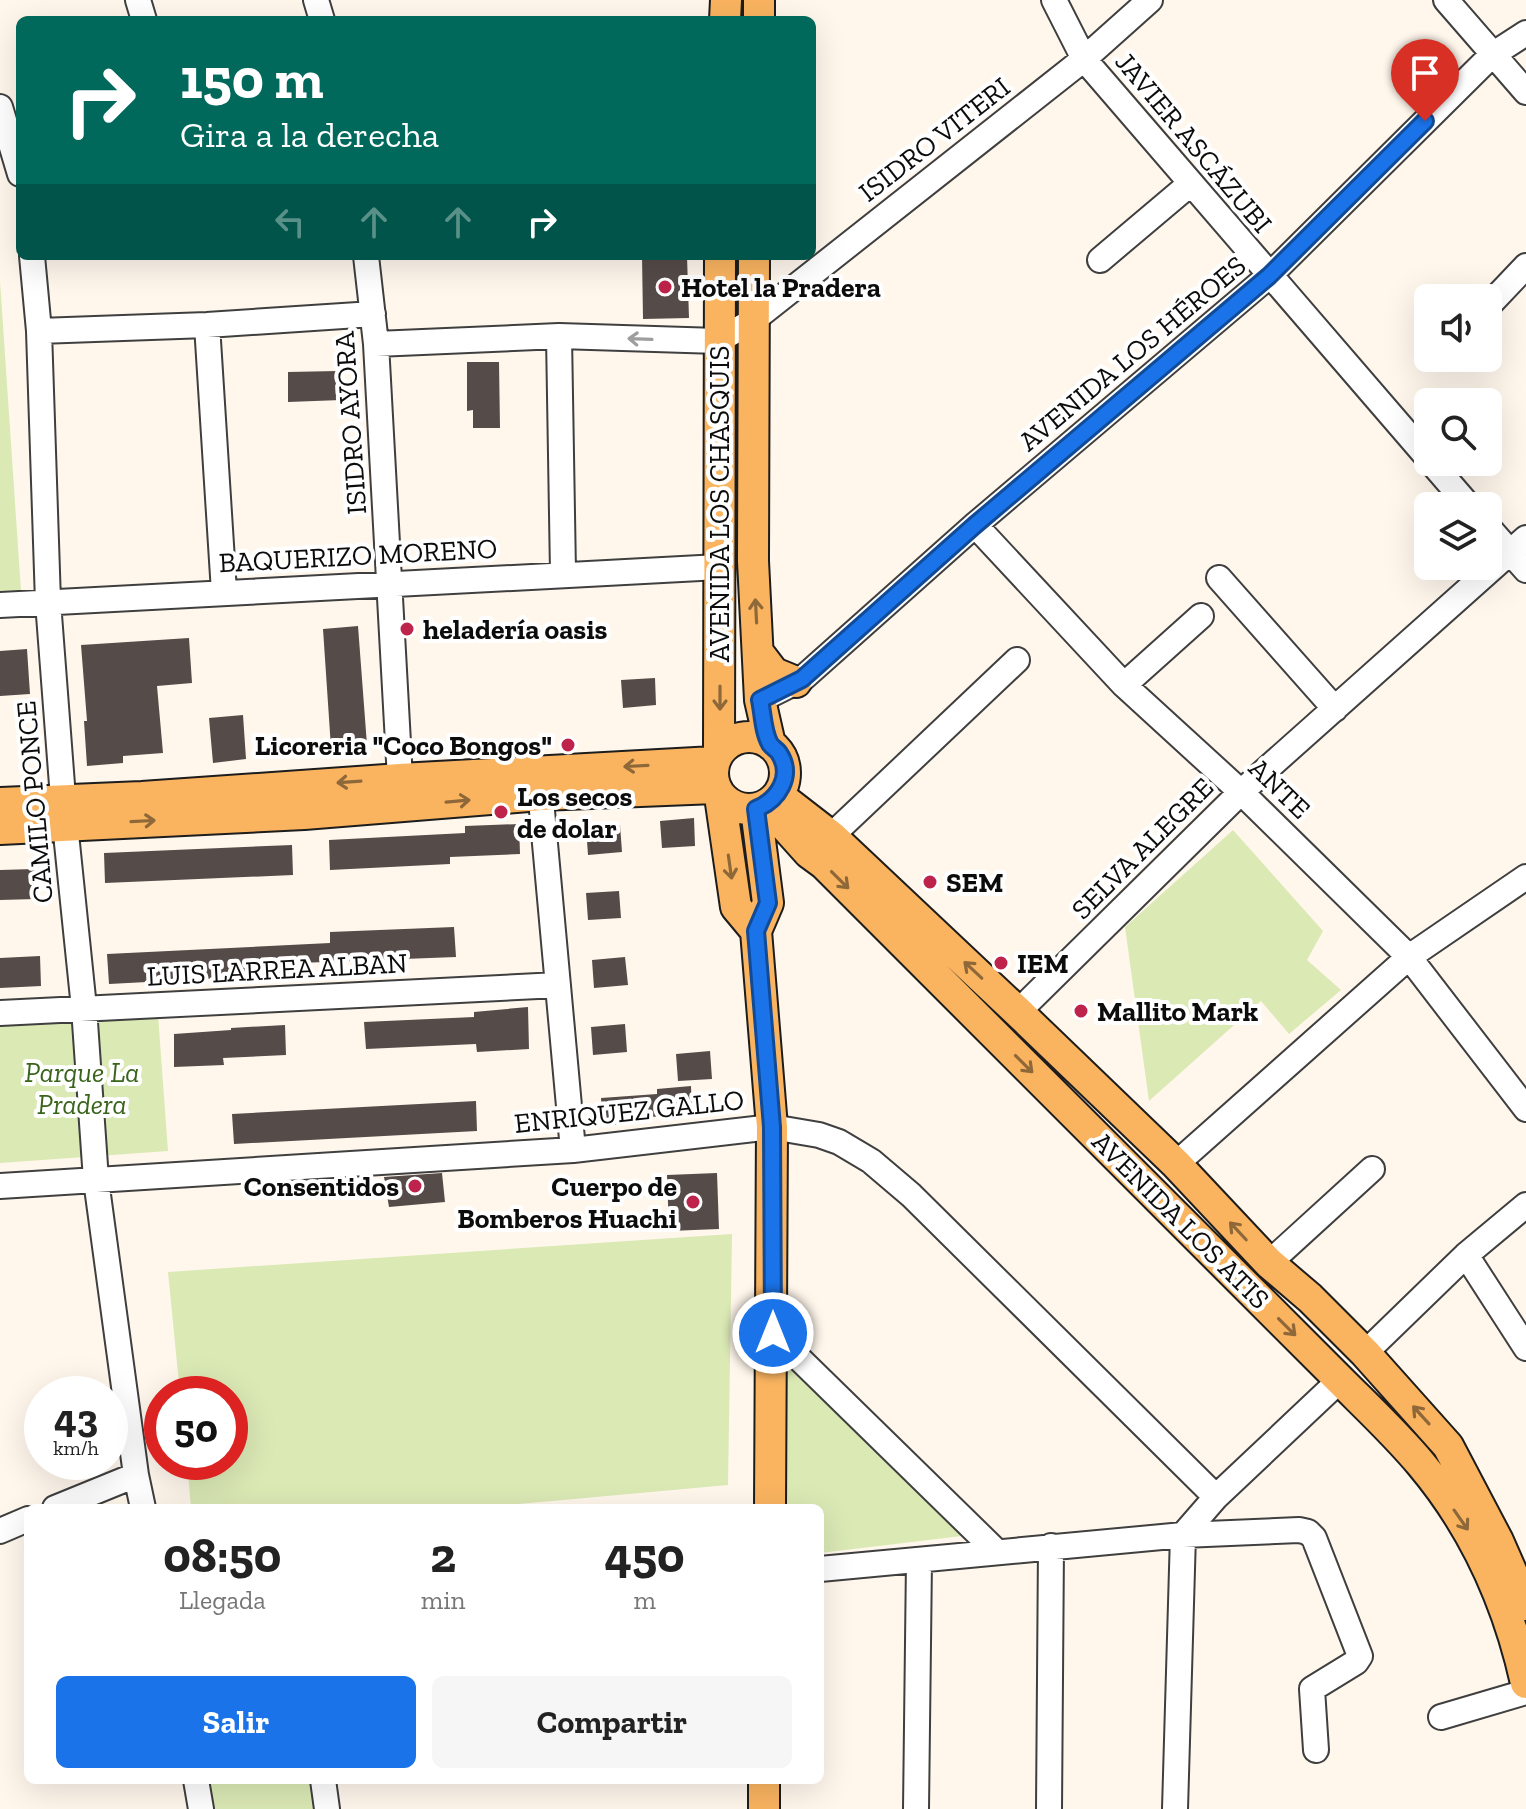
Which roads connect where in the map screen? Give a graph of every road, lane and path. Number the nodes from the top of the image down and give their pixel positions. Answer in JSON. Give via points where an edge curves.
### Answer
{"nodes":[{"id":1,"x":1054,"y":0,"type":"edge"},
{"id":2,"x":1150,"y":0,"type":"edge"},
{"id":3,"x":1446,"y":0,"type":"edge"},
{"id":4,"x":1526,"y":33,"type":"edge"},
{"id":5,"x":1492,"y":55,"type":"junction"},
{"id":6,"x":1084,"y":59,"type":"junction"},
{"id":7,"x":1526,"y":92,"type":"edge"},
{"id":8,"x":0,"y":107,"type":"edge"},
{"id":9,"x":16,"y":162,"type":"edge"},
{"id":10,"x":1190,"y":184,"type":"junction"},
{"id":11,"x":32,"y":260,"type":"edge"},
{"id":12,"x":366,"y":260,"type":"edge"},
{"id":13,"x":720,"y":260,"type":"edge"},
{"id":14,"x":754,"y":260,"type":"edge"},
{"id":15,"x":1100,"y":260,"type":"dead end"},
{"id":16,"x":1526,"y":266,"type":"edge"},
{"id":17,"x":1269,"y":276,"type":"junction"},
{"id":18,"x":1502,"y":291,"type":"edge"},
{"id":19,"x":373,"y":314,"type":"junction"},
{"id":20,"x":752,"y":321,"type":"junction"},
{"id":21,"x":207,"y":325,"type":"junction"},
{"id":22,"x":39,"y":331,"type":"junction"},
{"id":23,"x":559,"y":336,"type":"junction"},
{"id":24,"x":718,"y":341,"type":"junction"},
{"id":25,"x":376,"y":344,"type":"junction"},
{"id":26,"x":1414,"y":442,"type":"edge"},
{"id":27,"x":1444,"y":476,"type":"edge"},
{"id":28,"x":1457,"y":492,"type":"edge"},
{"id":29,"x":975,"y":525,"type":"junction"},
{"id":30,"x":1502,"y":538,"type":"edge"},
{"id":31,"x":1521,"y":554,"type":"edge"},
{"id":32,"x":719,"y":567,"type":"junction"},
{"id":33,"x":563,"y":573,"type":"junction"},
{"id":34,"x":1219,"y":578,"type":"dead end"},
{"id":35,"x":389,"y":583,"type":"junction"},
{"id":36,"x":224,"y":592,"type":"junction"},
{"id":37,"x":48,"y":602,"type":"junction"},
{"id":38,"x":0,"y":605,"type":"edge"},
{"id":39,"x":1201,"y":616,"type":"dead end"},
{"id":40,"x":758,"y":652,"type":"junction"},
{"id":41,"x":1017,"y":660,"type":"dead end"},
{"id":42,"x":796,"y":682,"type":"junction"},
{"id":43,"x":1124,"y":685,"type":"junction"},
{"id":44,"x":760,"y":700,"type":"junction"},
{"id":45,"x":1335,"y":709,"type":"junction"},
{"id":46,"x":770,"y":744,"type":"junction"},
{"id":47,"x":717,"y":774,"type":"junction"},
{"id":48,"x":400,"y":779,"type":"junction"},
{"id":49,"x":540,"y":783,"type":"junction"},
{"id":50,"x":1241,"y":792,"type":"junction"},
{"id":51,"x":0,"y":803,"type":"edge"},
{"id":52,"x":766,"y":803,"type":"junction"},
{"id":53,"x":64,"y":811,"type":"junction"},
{"id":54,"x":0,"y":829,"type":"edge"},
{"id":55,"x":820,"y":844,"type":"junction"},
{"id":56,"x":765,"y":871,"type":"junction"},
{"id":57,"x":1526,"y":877,"type":"edge"},
{"id":58,"x":756,"y":931,"type":"junction"},
{"id":59,"x":1409,"y":957,"type":"junction"},
{"id":60,"x":558,"y":985,"type":"junction"},
{"id":61,"x":84,"y":1008,"type":"junction"},
{"id":62,"x":1018,"y":1012,"type":"junction"},
{"id":63,"x":0,"y":1013,"type":"edge"},
{"id":64,"x":1526,"y":1109,"type":"edge"},
{"id":65,"x":772,"y":1127,"type":"junction"},
{"id":66,"x":573,"y":1150,"type":"junction"},
{"id":67,"x":1176,"y":1164,"type":"junction"},
{"id":68,"x":1372,"y":1169,"type":"dead end"},
{"id":69,"x":96,"y":1180,"type":"junction"},
{"id":70,"x":0,"y":1186,"type":"edge"},
{"id":71,"x":1526,"y":1205,"type":"edge"},
{"id":72,"x":1466,"y":1255,"type":"junction"},
{"id":73,"x":1269,"y":1263,"type":"junction"},
{"id":74,"x":773,"y":1333,"type":"junction"},
{"id":75,"x":1526,"y":1348,"type":"edge"},
{"id":76,"x":1365,"y":1353,"type":"junction"},
{"id":77,"x":1340,"y":1380,"type":"junction"},
{"id":78,"x":136,"y":1475,"type":"junction"},
{"id":79,"x":1216,"y":1497,"type":"junction"},
{"id":80,"x":65,"y":1504,"type":"edge"},
{"id":81,"x":142,"y":1504,"type":"edge"},
{"id":82,"x":770,"y":1504,"type":"edge"},
{"id":83,"x":24,"y":1521,"type":"edge"},
{"id":84,"x":0,"y":1531,"type":"edge"},
{"id":85,"x":1183,"y":1535,"type":"junction"},
{"id":86,"x":1051,"y":1546,"type":"junction"},
{"id":87,"x":996,"y":1551,"type":"junction"},
{"id":88,"x":919,"y":1560,"type":"junction"},
{"id":89,"x":824,"y":1569,"type":"edge"},
{"id":90,"x":1526,"y":1605,"type":"edge"},
{"id":91,"x":1526,"y":1683,"type":"edge"},
{"id":92,"x":1526,"y":1692,"type":"edge"},
{"id":93,"x":1441,"y":1717,"type":"dead end"},
{"id":94,"x":1316,"y":1750,"type":"dead end"},
{"id":95,"x":197,"y":1784,"type":"edge"},
{"id":96,"x":324,"y":1784,"type":"edge"},
{"id":97,"x":764,"y":1784,"type":"edge"},
{"id":98,"x":201,"y":1809,"type":"edge"},
{"id":99,"x":327,"y":1809,"type":"edge"},
{"id":100,"x":764,"y":1809,"type":"edge"},
{"id":101,"x":916,"y":1809,"type":"edge"},
{"id":102,"x":1049,"y":1809,"type":"edge"},
{"id":103,"x":1175,"y":1809,"type":"edge"}],
"edges":[{"from":1,"to":6,"type":"street","name":"JAVIER ASCÁZUBI"},
{"from":2,"to":6,"type":"street","name":"ISIDRO VITERI"},
{"from":3,"to":5,"type":"street"},
{"from":4,"to":5,"type":"street","name":"AVENIDA LOS HÉROES"},
{"from":5,"to":7,"type":"street"},
{"from":5,"to":17,"type":"street","name":"AVENIDA LOS HÉROES"},
{"from":6,"to":10,"type":"street","name":"JAVIER ASCÁZUBI"},
{"from":6,"to":20,"type":"street","name":"ISIDRO VITERI"},
{"from":8,"to":9,"type":"street"},
{"from":10,"to":15,"type":"street"},
{"from":10,"to":17,"type":"street","name":"JAVIER ASCÁZUBI"},
{"from":11,"to":22,"type":"street","name":"CAMILO PONCE"},
{"from":12,"to":19,"type":"street","name":"ISIDRO AYORA"},
{"from":13,"to":24,"type":"main road","name":"AVENIDA LOS CHASQUIS"},
{"from":14,"to":20,"type":"main road","name":"AVENIDA LOS CHASQUIS"},
{"from":16,"to":18,"type":"street"},
{"from":17,"to":26,"type":"street","name":"JAVIER ASCÁZUBI"},
{"from":17,"to":29,"type":"street","name":"AVENIDA LOS HÉROES"},
{"from":19,"to":21,"type":"street"},
{"from":19,"to":25,"type":"street","name":"ISIDRO AYORA"},
{"from":20,"to":24,"type":"street","name":"ISIDRO VITERI"},
{"from":40,"to":20,"type":"main road","name":"AVENIDA LOS CHASQUIS","one_way":true},
{"from":21,"to":22,"type":"street"},
{"from":21,"to":36,"type":"street"},
{"from":22,"to":37,"type":"street","name":"CAMILO PONCE"},
{"from":24,"to":23,"type":"street","one_way":true},
{"from":23,"to":25,"type":"street"},
{"from":23,"to":33,"type":"street"},
{"from":24,"to":32,"type":"main road","name":"AVENIDA LOS CHASQUIS"},
{"from":25,"to":35,"type":"street","name":"ISIDRO AYORA"},
{"from":27,"to":28,"type":"street","name":"JAVIER ASCÁZUBI"},
{"from":29,"to":42,"type":"street","name":"AVENIDA LOS HÉROES"},
{"from":29,"to":43,"type":"street","name":"ANTE"},
{"from":30,"to":31,"type":"street"},
{"from":31,"to":45,"type":"street","name":"SELVA ALEGRE"},
{"from":32,"to":33,"type":"street","name":"BAQUERIZO MORENO"},
{"from":32,"to":47,"type":"main road","name":"AVENIDA LOS CHASQUIS","one_way":true},
{"from":33,"to":35,"type":"street","name":"BAQUERIZO MORENO"},
{"from":34,"to":45,"type":"street"},
{"from":35,"to":36,"type":"street","name":"BAQUERIZO MORENO"},
{"from":35,"to":48,"type":"street","name":"ISIDRO AYORA"},
{"from":36,"to":37,"type":"street","name":"BAQUERIZO MORENO"},
{"from":37,"to":38,"type":"street","name":"BAQUERIZO MORENO"},
{"from":37,"to":53,"type":"street","name":"CAMILO PONCE"},
{"from":39,"to":43,"type":"street"},
{"from":40,"to":42,"type":"main road","via":[[774,673]]},
{"from":40,"to":44,"type":"main road","name":"AVENIDA LOS CHASQUIS"},
{"from":41,"to":55,"type":"street"},
{"from":42,"to":44,"type":"street","name":"AVENIDA LOS HÉROES"},
{"from":43,"to":50,"type":"street","name":"ANTE"},
{"from":44,"to":46,"type":"main road","name":"AVENIDA LOS CHASQUIS"},
{"from":45,"to":50,"type":"street","name":"SELVA ALEGRE"},
{"from":46,"to":47,"type":"main road","via":[[743,737],[729,742]]},
{"from":46,"to":52,"type":"main road","via":[[785,768],[784,782]]},
{"from":47,"to":49,"type":"main road"},
{"from":47,"to":52,"type":"main road","via":[[735,807]]},
{"from":47,"to":58,"type":"main road","name":"AVENIDA LOS CHASQUIS","one_way":true,"via":[[736,907]]},
{"from":48,"to":49,"type":"main road"},
{"from":48,"to":53,"type":"main road","one_way":true,"via":[[142,797]]},
{"from":53,"to":49,"type":"main road","one_way":true,"via":[[304,814]]},
{"from":49,"to":60,"type":"street"},
{"from":50,"to":59,"type":"street","name":"ANTE"},
{"from":50,"to":62,"type":"street","name":"SELVA ALEGRE"},
{"from":51,"to":53,"type":"main road"},
{"from":52,"to":55,"type":"main road","name":"AVENIDA LOS ATIS"},
{"from":52,"to":56,"type":"main road","name":"AVENIDA LOS CHASQUIS"},
{"from":53,"to":54,"type":"main road"},
{"from":53,"to":61,"type":"street","name":"CAMILO PONCE"},
{"from":55,"to":56,"type":"main road","via":[[781,857]]},
{"from":62,"to":55,"type":"main road","name":"AVENIDA LOS ATIS","one_way":true},
{"from":55,"to":77,"type":"main road","name":"AVENIDA LOS ATIS","one_way":true,"via":[[824,864]]},
{"from":56,"to":58,"type":"main road","name":"AVENIDA LOS CHASQUIS","via":[[768,903]]},
{"from":57,"to":59,"type":"street"},
{"from":58,"to":65,"type":"main road","name":"AVENIDA LOS CHASQUIS"},
{"from":59,"to":64,"type":"street","name":"ANTE"},
{"from":59,"to":67,"type":"street"},
{"from":60,"to":61,"type":"street","name":"LUIS LARREA ALBAN"},
{"from":60,"to":66,"type":"street"},
{"from":61,"to":63,"type":"street","name":"LUIS LARREA ALBAN"},
{"from":61,"to":69,"type":"street","name":"CAMILO PONCE"},
{"from":62,"to":67,"type":"main road","name":"AVENIDA LOS ATIS"},
{"from":65,"to":66,"type":"street","name":"ENRIQUEZ GALLO"},
{"from":65,"to":74,"type":"main road","name":"AVENIDA LOS CHASQUIS"},
{"from":65,"to":79,"type":"street","name":"ENRIQUEZ GALLO","via":[[819,1135],[871,1161]]},
{"from":66,"to":69,"type":"street","name":"ENRIQUEZ GALLO"},
{"from":73,"to":67,"type":"main road","name":"AVENIDA LOS ATIS","one_way":true},
{"from":68,"to":73,"type":"street"},
{"from":69,"to":70,"type":"street","name":"ENRIQUEZ GALLO"},
{"from":69,"to":78,"type":"street","name":"CAMILO PONCE"},
{"from":71,"to":72,"type":"street"},
{"from":72,"to":75,"type":"street"},
{"from":72,"to":76,"type":"street"},
{"from":73,"to":76,"type":"main road","name":"AVENIDA LOS ATIS"},
{"from":74,"to":82,"type":"main road","name":"AVENIDA LOS CHASQUIS"},
{"from":74,"to":87,"type":"street"},
{"from":90,"to":76,"type":"main road","name":"AVENIDA LOS ATIS","one_way":true,"via":[[1448,1446]]},
{"from":77,"to":79,"type":"street"},
{"from":77,"to":91,"type":"main road","name":"AVENIDA LOS ATIS","one_way":true,"via":[[1421,1464],[1469,1531],[1498,1588]]},
{"from":78,"to":80,"type":"street"},
{"from":78,"to":81,"type":"street","name":"CAMILO PONCE"},
{"from":79,"to":85,"type":"street"},
{"from":83,"to":84,"type":"street"},
{"from":85,"to":86,"type":"street"},
{"from":85,"to":94,"type":"street","via":[[1299,1530],[1314,1538],[1360,1656],[1312,1689]]},
{"from":85,"to":103,"type":"street"},
{"from":86,"to":87,"type":"street"},
{"from":86,"to":102,"type":"street"},
{"from":87,"to":88,"type":"street"},
{"from":88,"to":89,"type":"street"},
{"from":88,"to":101,"type":"street"},
{"from":92,"to":93,"type":"street"},
{"from":95,"to":98,"type":"street"},
{"from":96,"to":99,"type":"street"},
{"from":97,"to":100,"type":"main road"}]}
